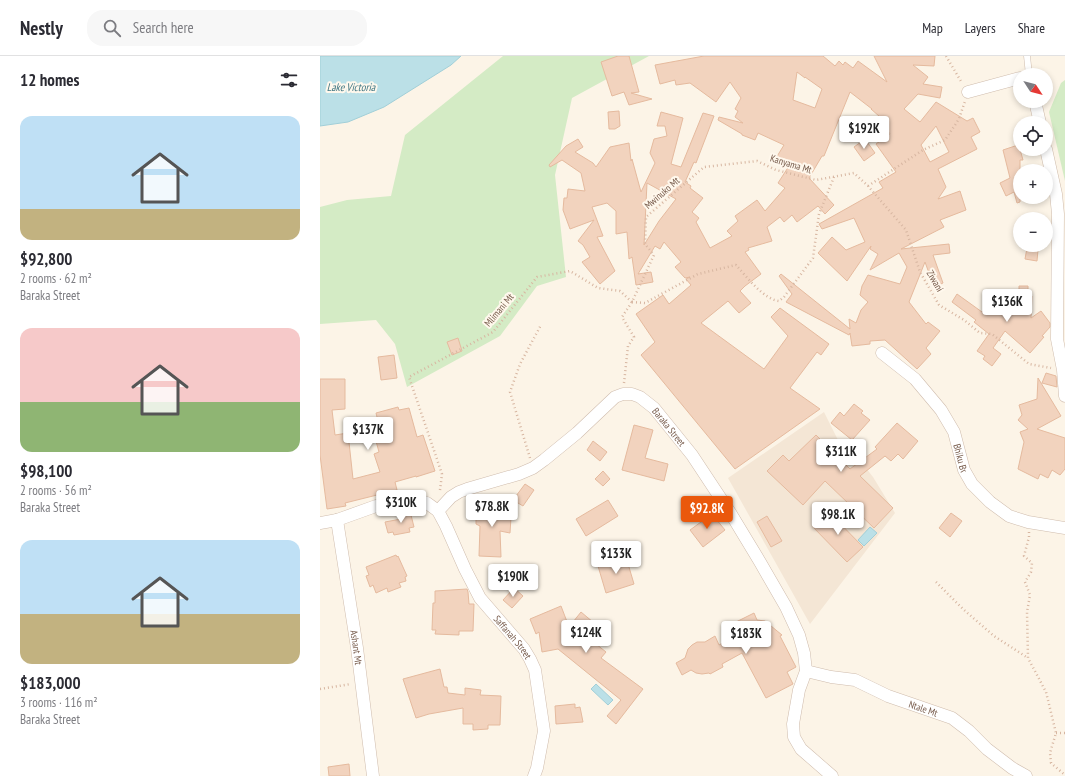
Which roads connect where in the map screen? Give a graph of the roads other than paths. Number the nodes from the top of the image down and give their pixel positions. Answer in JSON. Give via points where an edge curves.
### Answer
{"nodes":[{"id":1,"x":1027,"y":56,"type":"edge"},
{"id":2,"x":1028,"y":68,"type":"edge"},
{"id":3,"x":1013,"y":80,"type":"edge"},
{"id":4,"x":968,"y":92,"type":"road end"},
{"id":5,"x":1048,"y":156,"type":"edge"},
{"id":6,"x":882,"y":353,"type":"dead end"},
{"id":7,"x":1065,"y":396,"type":"edge"},
{"id":8,"x":438,"y":511,"type":"junction"},
{"id":9,"x":337,"y":520,"type":"junction"},
{"id":10,"x":320,"y":523,"type":"edge"},
{"id":11,"x":1065,"y":528,"type":"edge"},
{"id":12,"x":806,"y":671,"type":"junction"},
{"id":13,"x":373,"y":776,"type":"edge"},
{"id":14,"x":534,"y":776,"type":"edge"},
{"id":15,"x":832,"y":776,"type":"edge"},
{"id":16,"x":1026,"y":776,"type":"edge"}],
"edges":[{"from":1,"to":2,"type":"lane"},
{"from":3,"to":4,"type":"street"},
{"from":5,"to":7,"type":"street","via":[[1058,214],[1057,339]]},
{"from":6,"to":11,"type":"street","name":"Bhiku Br","via":[[915,379],[941,410],[954,432],[964,470],[972,484],[990,502],[1009,516]]},
{"from":8,"to":9,"type":"street","via":[[427,503],[397,501]]},
{"from":8,"to":12,"type":"street","name":"Baraka Street","via":[[451,497],[467,488],[533,468],[577,433],[609,402],[623,394],[640,397],[654,408],[692,455],[731,514],[786,607],[799,634]]},
{"from":8,"to":14,"type":"street","name":"Saffanah Street","via":[[480,598],[524,649],[535,670],[544,731]]},
{"from":9,"to":10,"type":"street"},
{"from":9,"to":13,"type":"street","name":"Ashant Mt","via":[[362,683]]},
{"from":12,"to":15,"type":"street","via":[[799,690],[793,724],[794,737],[801,749]]},
{"from":12,"to":16,"type":"street","name":"Ntale Mt","via":[[855,680],[888,696],[952,718],[1012,768]]}]}
